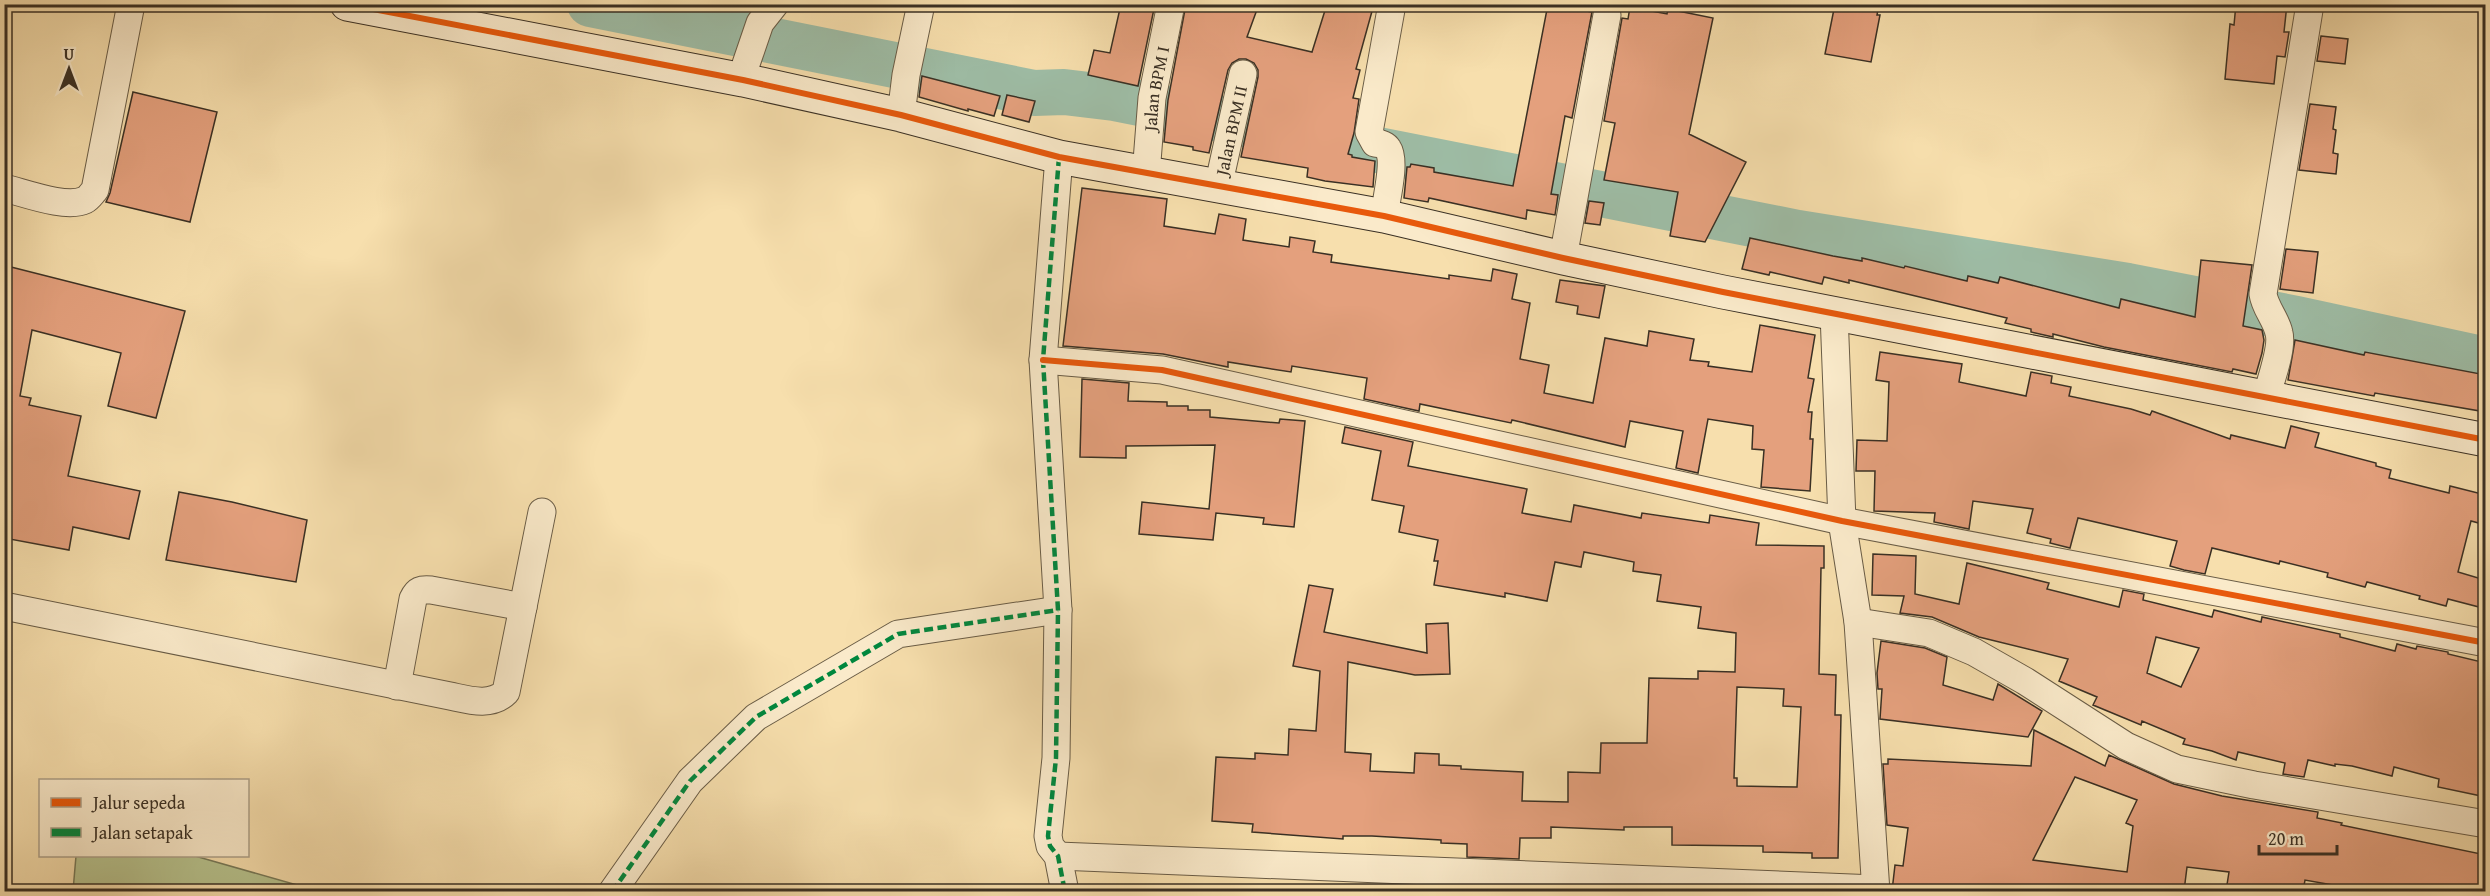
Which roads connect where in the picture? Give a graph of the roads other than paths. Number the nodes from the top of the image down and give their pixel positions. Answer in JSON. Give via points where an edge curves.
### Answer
{"nodes":[{"id":1,"x":131,"y":4,"type":"edge"},
{"id":2,"x":347,"y":4,"type":"edge"},
{"id":3,"x":921,"y":4,"type":"edge"},
{"id":4,"x":1171,"y":4,"type":"edge"},
{"id":5,"x":1392,"y":4,"type":"edge"},
{"id":6,"x":2310,"y":4,"type":"edge"},
{"id":7,"x":458,"y":15,"type":"edge"},
{"id":8,"x":1607,"y":15,"type":"dead end"},
{"id":9,"x":762,"y":25,"type":"edge"},
{"id":10,"x":1242,"y":74,"type":"dead end"},
{"id":11,"x":743,"y":80,"type":"junction"},
{"id":12,"x":901,"y":115,"type":"junction"},
{"id":13,"x":1059,"y":157,"type":"junction"},
{"id":14,"x":1146,"y":174,"type":"junction"},
{"id":15,"x":1218,"y":187,"type":"junction"},
{"id":16,"x":4,"y":188,"type":"edge"},
{"id":17,"x":1384,"y":216,"type":"junction"},
{"id":18,"x":1563,"y":258,"type":"junction"},
{"id":19,"x":1834,"y":313,"type":"junction"},
{"id":20,"x":1043,"y":360,"type":"junction"},
{"id":21,"x":2266,"y":398,"type":"junction"},
{"id":22,"x":2486,"y":440,"type":"edge"},
{"id":23,"x":542,"y":512,"type":"dead end"},
{"id":24,"x":1842,"y":520,"type":"junction"},
{"id":25,"x":4,"y":606,"type":"edge"},
{"id":26,"x":523,"y":607,"type":"junction"},
{"id":27,"x":1059,"y":610,"type":"junction"},
{"id":28,"x":1858,"y":622,"type":"junction"},
{"id":29,"x":2486,"y":643,"type":"edge"},
{"id":30,"x":397,"y":686,"type":"junction"},
{"id":31,"x":2486,"y":824,"type":"edge"},
{"id":32,"x":1059,"y":856,"type":"junction"},
{"id":33,"x":1876,"y":890,"type":"edge"},
{"id":34,"x":612,"y":891,"type":"edge"},
{"id":35,"x":1065,"y":891,"type":"edge"}],
"edges":[{"from":1,"to":16,"type":"street","via":[[95,190],[87,199],[76,202]]},
{"from":2,"to":7,"type":"street"},
{"from":3,"to":12,"type":"street"},
{"from":4,"to":14,"type":"street","name":"Jalan BPM I","via":[[1152,108]]},
{"from":5,"to":17,"type":"street","via":[[1369,132],[1375,143],[1385,146],[1390,158]]},
{"from":6,"to":21,"type":"street","via":[[2262,294],[2279,333]]},
{"from":7,"to":11,"type":"street"},
{"from":8,"to":18,"type":"street"},
{"from":9,"to":11,"type":"street"},
{"from":10,"to":15,"type":"street","name":"Jalan BPM II"},
{"from":11,"to":12,"type":"street"},
{"from":12,"to":13,"type":"street"},
{"from":13,"to":14,"type":"street"},
{"from":13,"to":20,"type":"street"},
{"from":14,"to":15,"type":"street"},
{"from":15,"to":17,"type":"street"},
{"from":17,"to":18,"type":"street"},
{"from":18,"to":19,"type":"street"},
{"from":19,"to":21,"type":"street"},
{"from":19,"to":24,"type":"street"},
{"from":20,"to":24,"type":"street","via":[[1162,370]]},
{"from":20,"to":27,"type":"street"},
{"from":21,"to":22,"type":"street"},
{"from":23,"to":26,"type":"street"},
{"from":24,"to":28,"type":"street"},
{"from":24,"to":29,"type":"street"},
{"from":25,"to":30,"type":"street"},
{"from":26,"to":30,"type":"street","via":[[506,692],[498,700],[479,702]]},
{"from":26,"to":30,"type":"street","via":[[431,590],[416,592]]},
{"from":27,"to":32,"type":"street","via":[[1056,758],[1048,836],[1050,846]]},
{"from":27,"to":34,"type":"street","via":[[898,634],[756,717],[690,781]]},
{"from":28,"to":31,"type":"street","via":[[1929,633],[1974,652],[2126,746],[2177,769]]},
{"from":28,"to":33,"type":"street"},
{"from":32,"to":33,"type":"street"},
{"from":32,"to":35,"type":"street"}]}
